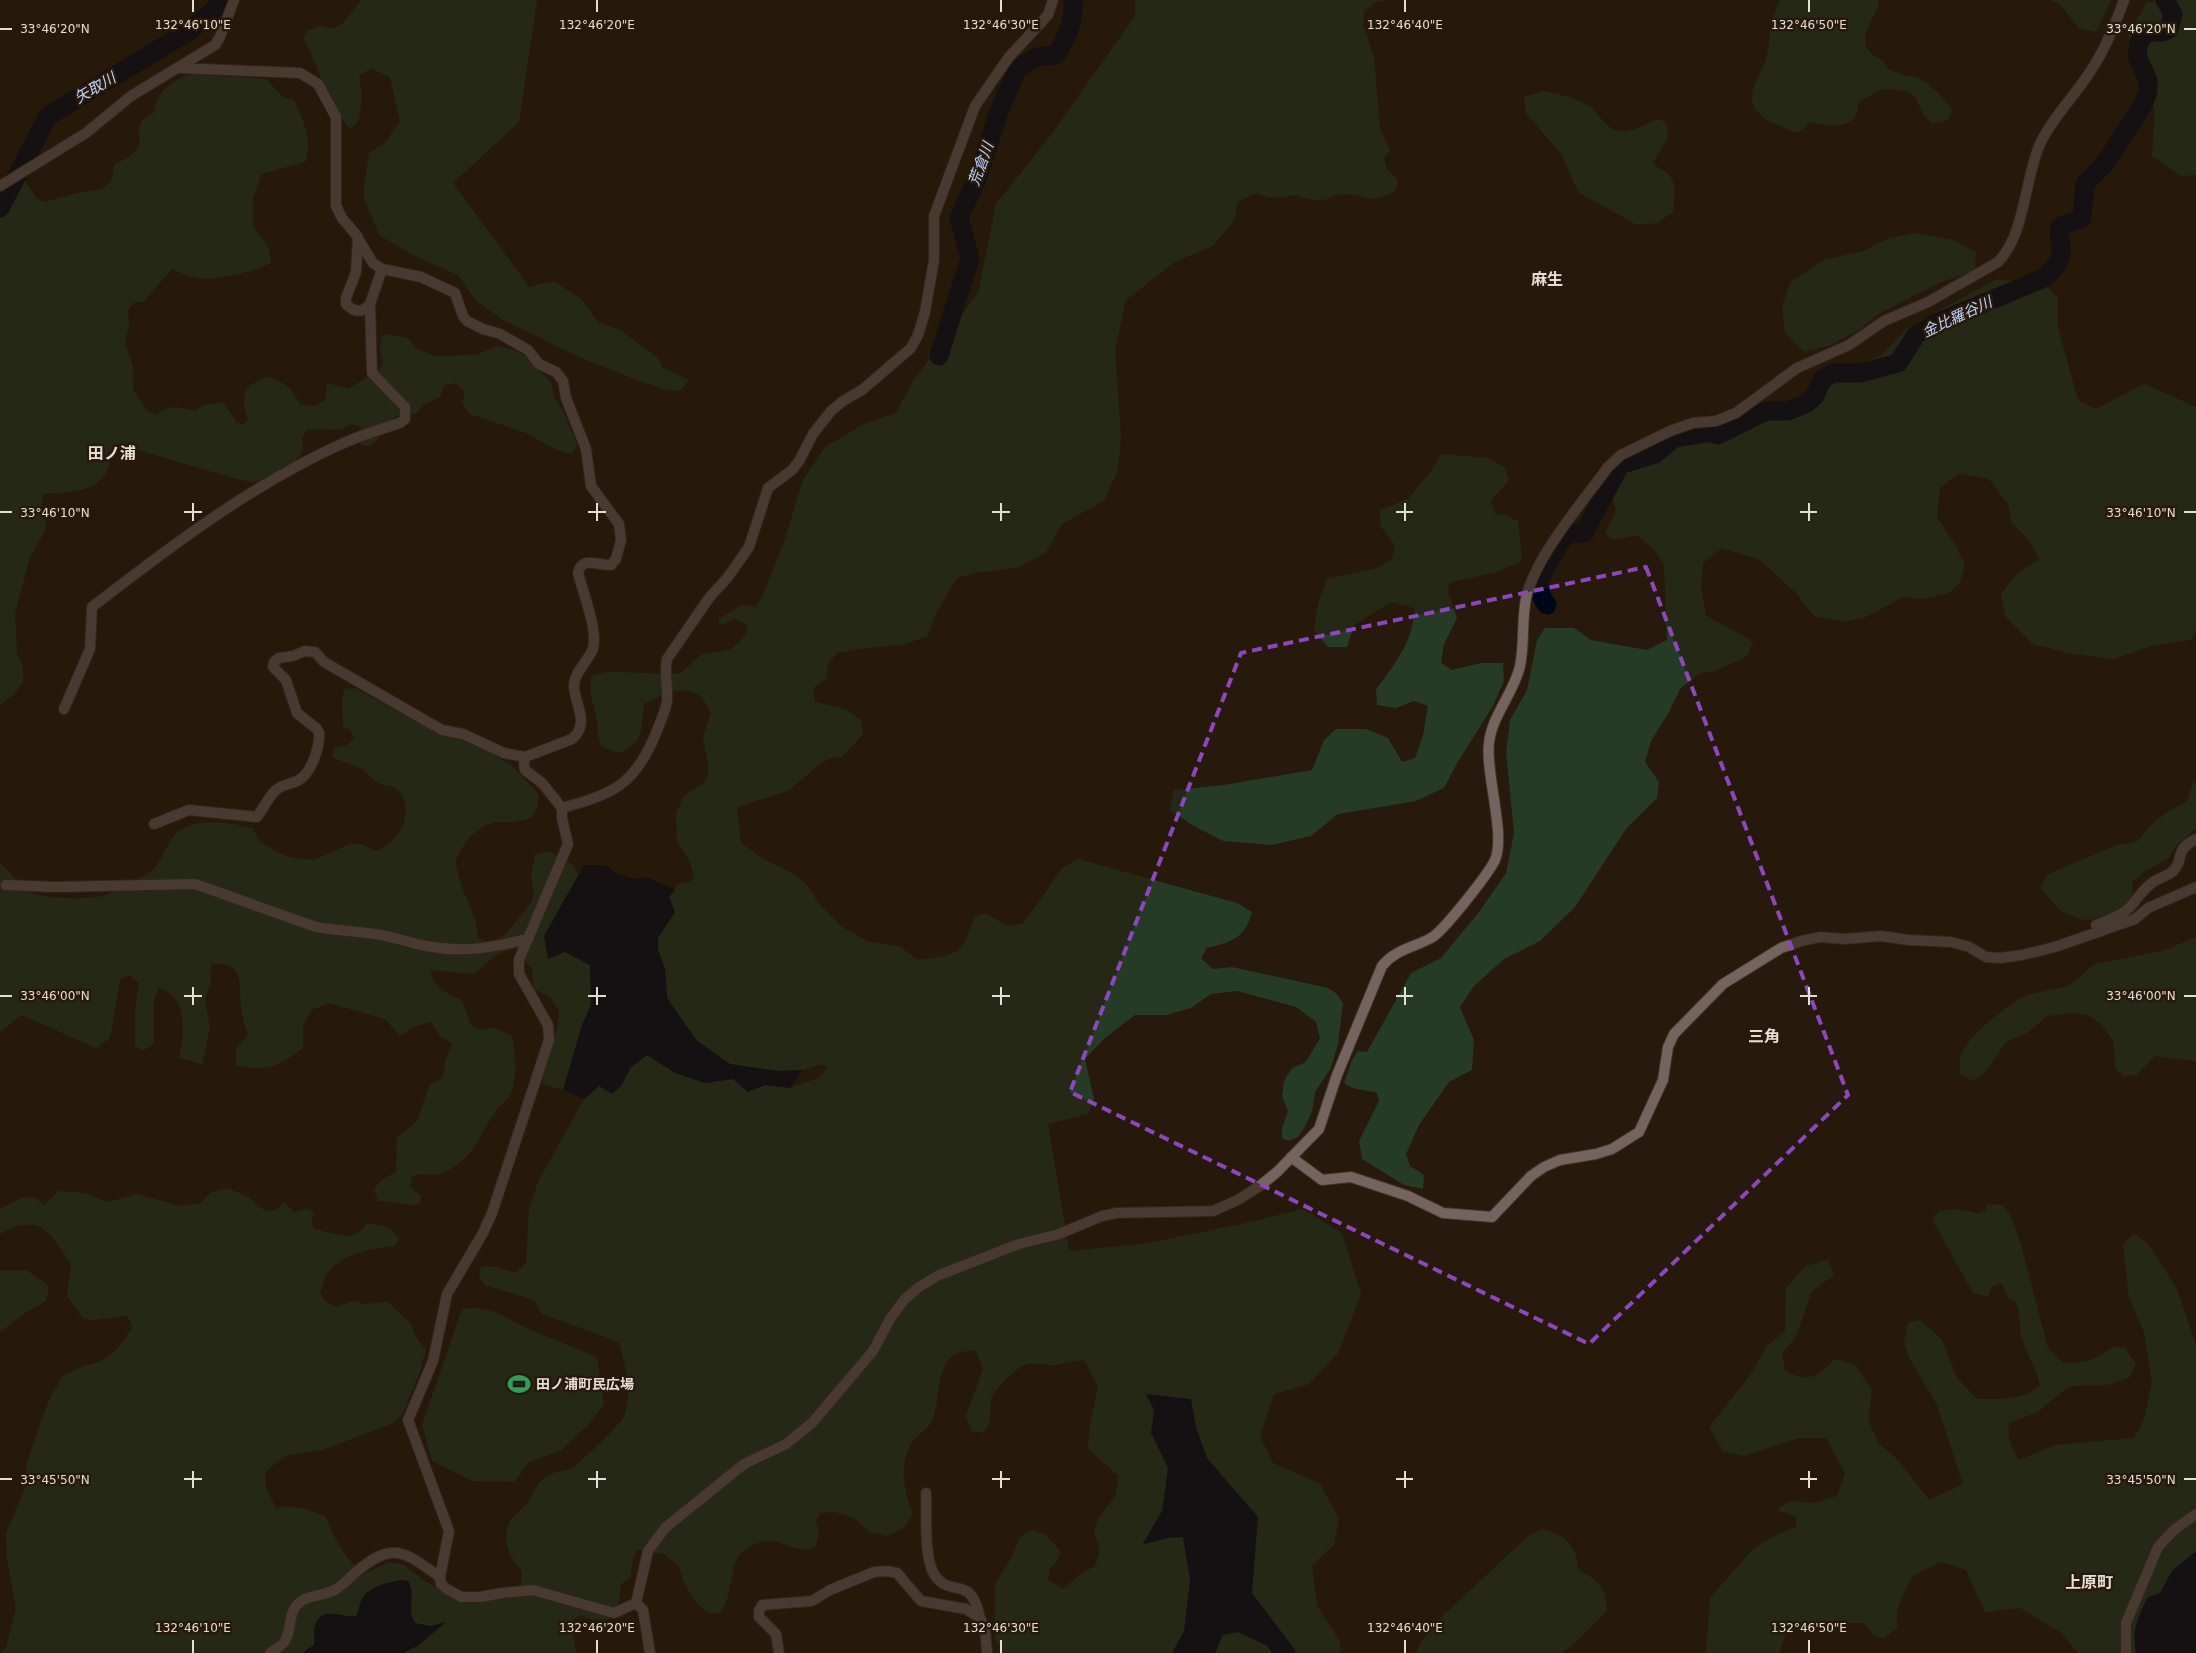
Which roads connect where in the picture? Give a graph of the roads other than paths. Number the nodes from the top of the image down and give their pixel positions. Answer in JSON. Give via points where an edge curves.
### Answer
{"nodes":[{"id":1,"x":234,"y":0,"type":"edge"},
{"id":2,"x":1053,"y":0,"type":"edge"},
{"id":3,"x":2124,"y":0,"type":"edge"},
{"id":4,"x":179,"y":68,"type":"junction"},
{"id":5,"x":0,"y":186,"type":"edge"},
{"id":6,"x":358,"y":237,"type":"junction"},
{"id":7,"x":382,"y":269,"type":"junction"},
{"id":8,"x":370,"y":304,"type":"junction"},
{"id":9,"x":64,"y":709,"type":"dead end"},
{"id":10,"x":525,"y":757,"type":"junction"},
{"id":11,"x":562,"y":808,"type":"junction"},
{"id":12,"x":154,"y":824,"type":"dead end"},
{"id":13,"x":2196,"y":839,"type":"edge"},
{"id":14,"x":6,"y":885,"type":"dead end"},
{"id":15,"x":2196,"y":887,"type":"edge"},
{"id":16,"x":529,"y":938,"type":"junction"},
{"id":17,"x":2065,"y":943,"type":"junction"},
{"id":18,"x":1291,"y":1157,"type":"junction"},
{"id":19,"x":926,"y":1493,"type":"dead end"},
{"id":20,"x":2196,"y":1514,"type":"edge"},
{"id":21,"x":440,"y":1578,"type":"junction"},
{"id":22,"x":636,"y":1603,"type":"junction"},
{"id":23,"x":980,"y":1618,"type":"junction"},
{"id":24,"x":270,"y":1653,"type":"edge"},
{"id":25,"x":650,"y":1653,"type":"edge"},
{"id":26,"x":779,"y":1653,"type":"edge"},
{"id":27,"x":987,"y":1653,"type":"edge"},
{"id":28,"x":2126,"y":1653,"type":"edge"}],
"edges":[{"from":1,"to":4,"type":"street","via":[[215,45]]},
{"from":2,"to":11,"type":"street","via":[[1048,15],[1008,57],[974,106],[934,216],[934,260],[925,312],[911,348],[862,390],[831,411],[812,434],[800,461],[768,488],[749,547],[667,659],[665,712],[647,756],[636,772],[595,799]]},
{"from":3,"to":18,"type":"street","via":[[2104,50],[2041,143],[2012,241],[1998,262],[1928,302],[1884,321],[1849,345],[1797,368],[1736,413],[1670,431],[1621,455],[1595,484],[1539,563],[1527,596],[1520,666],[1491,732],[1488,744],[1497,836],[1496,859],[1444,928],[1431,938],[1389,958],[1382,966],[1337,1075],[1319,1129]]},
{"from":4,"to":5,"type":"street","via":[[131,96],[86,133]]},
{"from":4,"to":6,"type":"street","via":[[300,73],[318,84],[336,117],[336,206]]},
{"from":6,"to":7,"type":"street","via":[[373,263]]},
{"from":6,"to":8,"type":"street","via":[[356,272],[346,304],[359,312]]},
{"from":7,"to":8,"type":"street"},
{"from":7,"to":10,"type":"street","via":[[421,277],[454,293],[468,321],[528,350],[539,364],[556,372],[563,381],[566,398],[584,440],[591,486],[619,524],[621,540],[611,565],[584,563],[578,573],[594,640],[574,686],[580,710],[580,728],[572,739]]},
{"from":8,"to":9,"type":"street","via":[[372,374],[405,407],[405,419],[347,441],[236,503],[92,607],[90,649]]},
{"from":10,"to":11,"type":"street","via":[[525,770],[542,783]]},
{"from":10,"to":12,"type":"street","via":[[504,753],[478,740],[442,730],[324,662],[315,652],[305,651],[279,658],[273,667],[286,680],[297,713],[319,733],[313,764],[307,774],[275,791],[257,817],[189,810]]},
{"from":11,"to":16,"type":"street","via":[[568,844]]},
{"from":13,"to":17,"type":"street","via":[[2180,852],[2173,872],[2137,895],[2129,908],[2120,915],[2070,935]]},
{"from":14,"to":16,"type":"street","via":[[195,884],[316,927],[380,934],[427,946],[492,948]]},
{"from":15,"to":17,"type":"street","via":[[2148,908],[2135,919]]},
{"from":16,"to":21,"type":"street","via":[[519,960],[519,974],[548,1025],[549,1040],[484,1233],[447,1294],[433,1361],[408,1420],[449,1531]]},
{"from":17,"to":18,"type":"street","via":[[2000,958],[1986,957],[1951,942],[1881,936],[1820,937],[1781,948],[1723,984],[1674,1034],[1668,1047],[1664,1080],[1639,1132],[1612,1149],[1544,1166],[1492,1217],[1443,1213],[1408,1196],[1351,1177],[1322,1180]]},
{"from":18,"to":22,"type":"street","via":[[1261,1185],[1213,1211],[1102,1216],[939,1275],[919,1287],[904,1300],[873,1351],[812,1423],[786,1444],[744,1464],[664,1528],[648,1551]]},
{"from":19,"to":23,"type":"street","via":[[928,1540],[935,1576],[968,1592],[977,1604]]},
{"from":20,"to":28,"type":"street","via":[[2158,1547],[2126,1623]]},
{"from":21,"to":22,"type":"street","via":[[446,1590],[461,1597],[533,1590],[614,1613]]},
{"from":21,"to":24,"type":"street","via":[[411,1557],[383,1553],[336,1590],[305,1598],[297,1604],[284,1642]]},
{"from":22,"to":25,"type":"street","via":[[643,1610]]},
{"from":23,"to":26,"type":"street","via":[[966,1609],[921,1601],[897,1573],[874,1572],[812,1601],[762,1605],[760,1617],[776,1634]]},
{"from":23,"to":27,"type":"street","via":[[985,1630]]}]}
